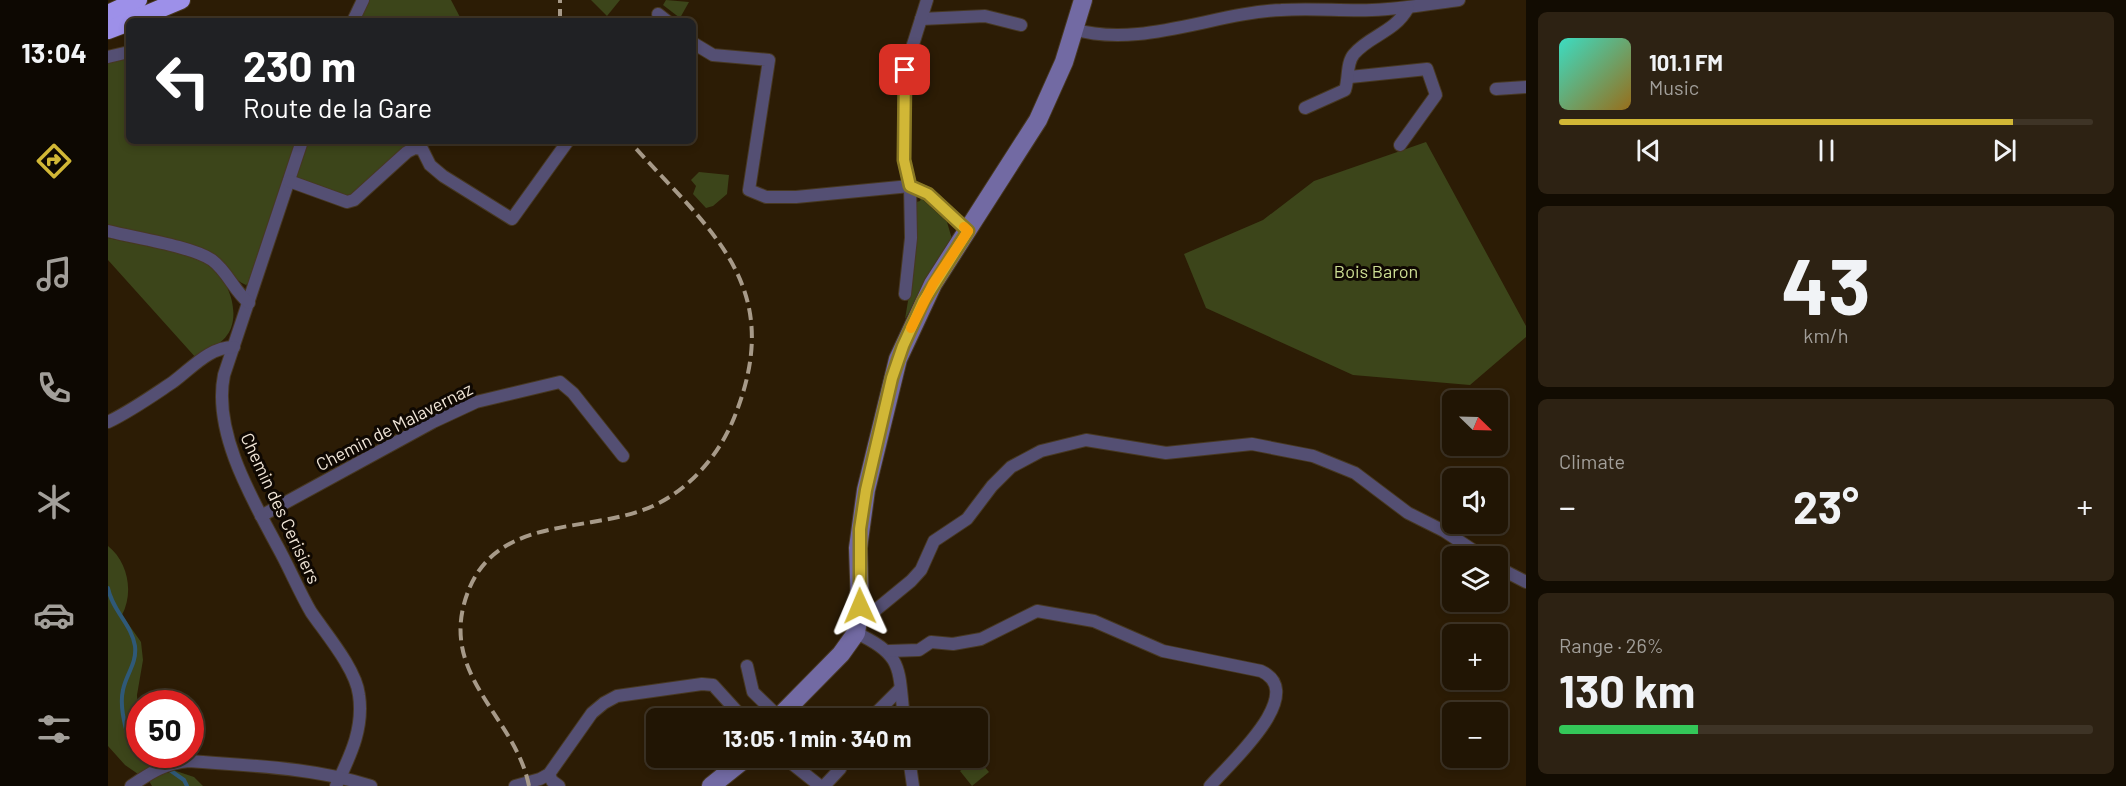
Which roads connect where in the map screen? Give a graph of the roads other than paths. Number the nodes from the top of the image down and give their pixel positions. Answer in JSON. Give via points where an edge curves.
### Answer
{"nodes":[{"id":1,"x":138,"y":0,"type":"edge"},
{"id":2,"x":181,"y":0,"type":"edge"},
{"id":3,"x":363,"y":0,"type":"edge"},
{"id":4,"x":927,"y":0,"type":"edge"},
{"id":5,"x":1070,"y":0,"type":"edge"},
{"id":6,"x":1083,"y":0,"type":"edge"},
{"id":7,"x":1459,"y":0,"type":"edge"},
{"id":8,"x":1282,"y":5,"type":"edge"},
{"id":9,"x":1408,"y":8,"type":"junction"},
{"id":10,"x":108,"y":14,"type":"edge"},
{"id":11,"x":137,"y":18,"type":"edge"},
{"id":12,"x":354,"y":18,"type":"edge"},
{"id":13,"x":921,"y":19,"type":"junction"},
{"id":14,"x":126,"y":23,"type":"edge"},
{"id":15,"x":1021,"y":25,"type":"dead end"},
{"id":16,"x":1073,"y":29,"type":"junction"},
{"id":17,"x":108,"y":30,"type":"edge"},
{"id":18,"x":696,"y":45,"type":"edge"},
{"id":19,"x":126,"y":53,"type":"edge"},
{"id":20,"x":108,"y":57,"type":"edge"},
{"id":21,"x":1350,"y":77,"type":"junction"},
{"id":22,"x":1526,"y":87,"type":"edge"},
{"id":23,"x":1496,"y":89,"type":"dead end"},
{"id":24,"x":1305,"y":108,"type":"dead end"},
{"id":25,"x":301,"y":144,"type":"edge"},
{"id":26,"x":566,"y":144,"type":"edge"},
{"id":27,"x":1400,"y":145,"type":"dead end"},
{"id":28,"x":289,"y":182,"type":"junction"},
{"id":29,"x":910,"y":186,"type":"junction"},
{"id":30,"x":108,"y":231,"type":"edge"},
{"id":31,"x":968,"y":231,"type":"junction"},
{"id":32,"x":905,"y":294,"type":"dead end"},
{"id":33,"x":249,"y":303,"type":"junction"},
{"id":34,"x":234,"y":347,"type":"junction"},
{"id":35,"x":108,"y":422,"type":"edge"},
{"id":36,"x":623,"y":456,"type":"dead end"},
{"id":37,"x":261,"y":516,"type":"junction"},
{"id":38,"x":1467,"y":546,"type":"edge"},
{"id":39,"x":1508,"y":573,"type":"edge"},
{"id":40,"x":1526,"y":582,"type":"edge"},
{"id":41,"x":857,"y":625,"type":"junction"},
{"id":42,"x":888,"y":651,"type":"junction"},
{"id":43,"x":747,"y":666,"type":"dead end"},
{"id":44,"x":900,"y":689,"type":"junction"},
{"id":45,"x":734,"y":708,"type":"edge"},
{"id":46,"x":768,"y":708,"type":"edge"},
{"id":47,"x":788,"y":708,"type":"edge"},
{"id":48,"x":881,"y":708,"type":"edge"},
{"id":49,"x":903,"y":708,"type":"edge"},
{"id":50,"x":734,"y":768,"type":"edge"},
{"id":51,"x":798,"y":768,"type":"edge"},
{"id":52,"x":841,"y":768,"type":"edge"},
{"id":53,"x":910,"y":768,"type":"edge"},
{"id":54,"x":549,"y":774,"type":"junction"},
{"id":55,"x":338,"y":781,"type":"edge"},
{"id":56,"x":131,"y":786,"type":"edge"},
{"id":57,"x":371,"y":786,"type":"edge"},
{"id":58,"x":514,"y":786,"type":"edge"},
{"id":59,"x":559,"y":786,"type":"edge"},
{"id":60,"x":711,"y":786,"type":"edge"},
{"id":61,"x":822,"y":786,"type":"edge"},
{"id":62,"x":913,"y":786,"type":"edge"},
{"id":63,"x":1210,"y":786,"type":"edge"}],
"edges":[{"from":1,"to":10,"type":"highway"},
{"from":2,"to":11,"type":"highway"},
{"from":3,"to":12,"type":"street"},
{"from":4,"to":13,"type":"street"},
{"from":5,"to":16,"type":"main road"},
{"from":6,"to":16,"type":"main road"},
{"from":7,"to":9,"type":"street"},
{"from":8,"to":9,"type":"street"},
{"from":8,"to":16,"type":"street","via":[[1109,36]]},
{"from":9,"to":21,"type":"street","via":[[1401,22],[1354,54],[1348,69]]},
{"from":13,"to":15,"type":"street","via":[[985,16]]},
{"from":13,"to":29,"type":"street","via":[[905,70],[904,160]]},
{"from":14,"to":17,"type":"highway"},
{"from":16,"to":31,"type":"main road","via":[[1064,62],[1038,120]]},
{"from":18,"to":29,"type":"street","via":[[713,55],[769,60],[748,190],[766,197],[786,197]]},
{"from":19,"to":20,"type":"street"},
{"from":21,"to":24,"type":"street","via":[[1345,90]]},
{"from":21,"to":27,"type":"street","via":[[1427,69],[1436,95]]},
{"from":22,"to":23,"type":"street"},
{"from":25,"to":28,"type":"street","name":"Chemin des Cerisiers"},
{"from":26,"to":28,"type":"street","via":[[512,219],[443,176],[430,165],[422,149],[407,152],[354,200],[346,202]]},
{"from":28,"to":33,"type":"street","name":"Chemin des Cerisiers"},
{"from":29,"to":31,"type":"street","via":[[928,194]]},
{"from":29,"to":32,"type":"street","via":[[911,238]]},
{"from":30,"to":33,"type":"street","via":[[212,260]]},
{"from":31,"to":41,"type":"main road","via":[[923,302],[892,378],[860,529]]},
{"from":33,"to":34,"type":"street","name":"Chemin des Cerisiers"},
{"from":34,"to":35,"type":"street","via":[[209,354]]},
{"from":34,"to":37,"type":"street","name":"Chemin des Cerisiers","via":[[221,388],[223,417]]},
{"from":36,"to":37,"type":"street","name":"Chemin de Malavernaz","via":[[560,382],[476,402]]},
{"from":37,"to":55,"type":"street","name":"Chemin des Cerisiers","via":[[300,593],[345,662],[359,692],[361,721]]},
{"from":38,"to":41,"type":"street","via":[[1408,513],[1355,473],[1313,456],[1245,443],[1166,453],[1086,440],[1035,453],[1011,467],[967,519],[934,540],[924,565],[911,581]]},
{"from":39,"to":40,"type":"street"},
{"from":41,"to":42,"type":"street"},
{"from":41,"to":47,"type":"main road","via":[[842,654]]},
{"from":42,"to":44,"type":"street","via":[[897,664]]},
{"from":42,"to":63,"type":"street","via":[[919,650],[931,642],[953,644],[981,639],[1037,611],[1094,621],[1162,651],[1271,675],[1278,694],[1274,711]]},
{"from":43,"to":46,"type":"street","via":[[753,692]]},
{"from":44,"to":48,"type":"street"},
{"from":44,"to":49,"type":"street"},
{"from":45,"to":54,"type":"street","via":[[713,685],[617,696],[592,713]]},
{"from":50,"to":60,"type":"main road"},
{"from":51,"to":61,"type":"street"},
{"from":52,"to":61,"type":"street"},
{"from":53,"to":62,"type":"street"},
{"from":54,"to":58,"type":"street"},
{"from":54,"to":59,"type":"street"},
{"from":55,"to":56,"type":"street","via":[[301,770],[174,762]]},
{"from":55,"to":57,"type":"street"}]}
